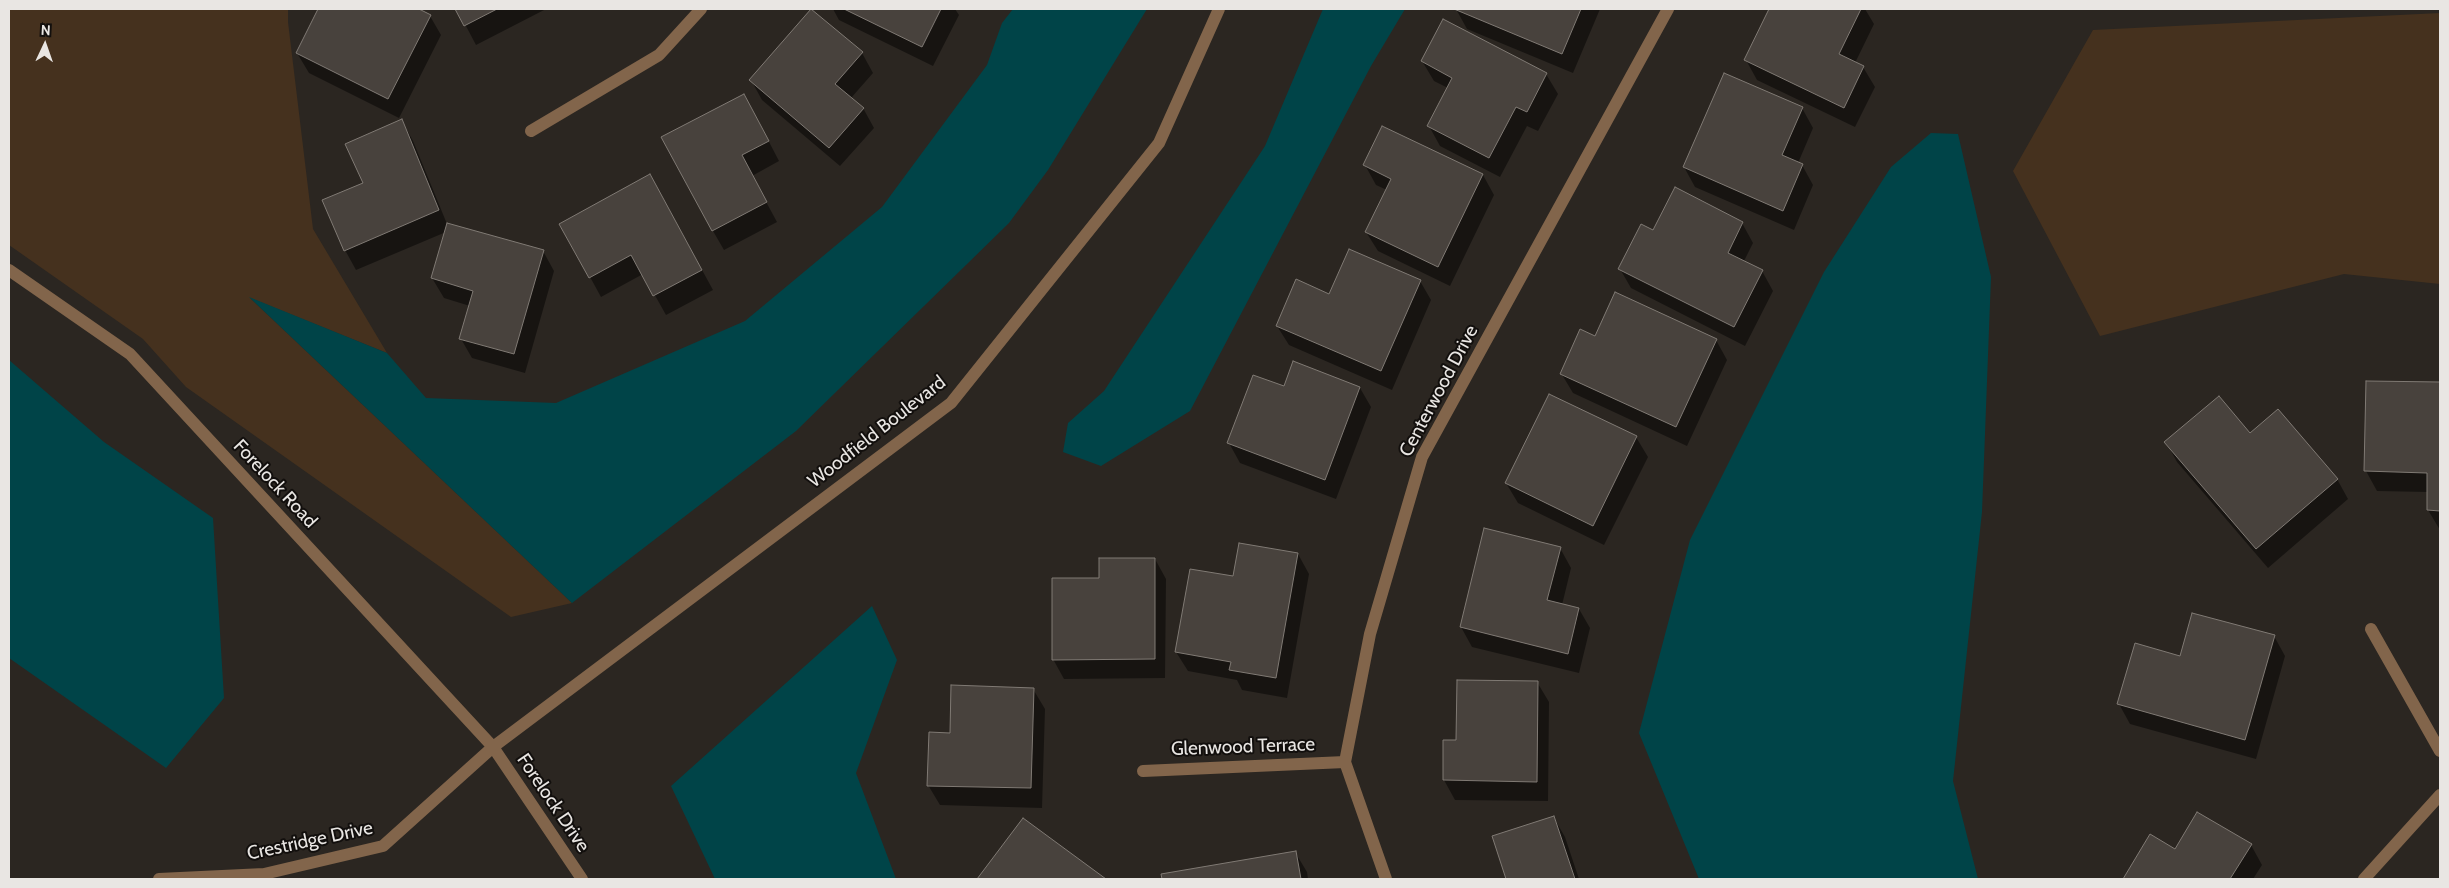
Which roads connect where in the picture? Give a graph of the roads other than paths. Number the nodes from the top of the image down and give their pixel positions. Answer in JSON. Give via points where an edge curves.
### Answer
{"nodes":[{"id":1,"x":701,"y":9,"type":"edge"},
{"id":2,"x":1219,"y":9,"type":"edge"},
{"id":3,"x":1668,"y":9,"type":"edge"},
{"id":4,"x":531,"y":131,"type":"dead end"},
{"id":5,"x":9,"y":270,"type":"edge"},
{"id":6,"x":2371,"y":629,"type":"dead end"},
{"id":7,"x":493,"y":747,"type":"junction"},
{"id":8,"x":2440,"y":751,"type":"edge"},
{"id":9,"x":1346,"y":762,"type":"junction"},
{"id":10,"x":1143,"y":770,"type":"dead end"},
{"id":11,"x":2440,"y":795,"type":"edge"},
{"id":12,"x":159,"y":879,"type":"edge"},
{"id":13,"x":582,"y":879,"type":"edge"},
{"id":14,"x":1386,"y":879,"type":"edge"},
{"id":15,"x":2364,"y":879,"type":"edge"}],
"edges":[{"from":1,"to":4,"type":"street","via":[[659,55]]},
{"from":2,"to":7,"type":"street","name":"Woodfield Boulevard","via":[[1159,143],[951,403]]},
{"from":3,"to":9,"type":"street","name":"Centerwood Drive","via":[[1422,457],[1370,634]]},
{"from":5,"to":7,"type":"street","name":"Forelock Road","via":[[130,354]]},
{"from":6,"to":8,"type":"street"},
{"from":7,"to":12,"type":"street","name":"Crestridge Drive","via":[[383,846],[264,874]]},
{"from":7,"to":13,"type":"street","name":"Forelock Drive"},
{"from":9,"to":10,"type":"street","name":"Glenwood Terrace"},
{"from":9,"to":14,"type":"street","name":"Centerwood Drive"},
{"from":11,"to":15,"type":"street"}]}
